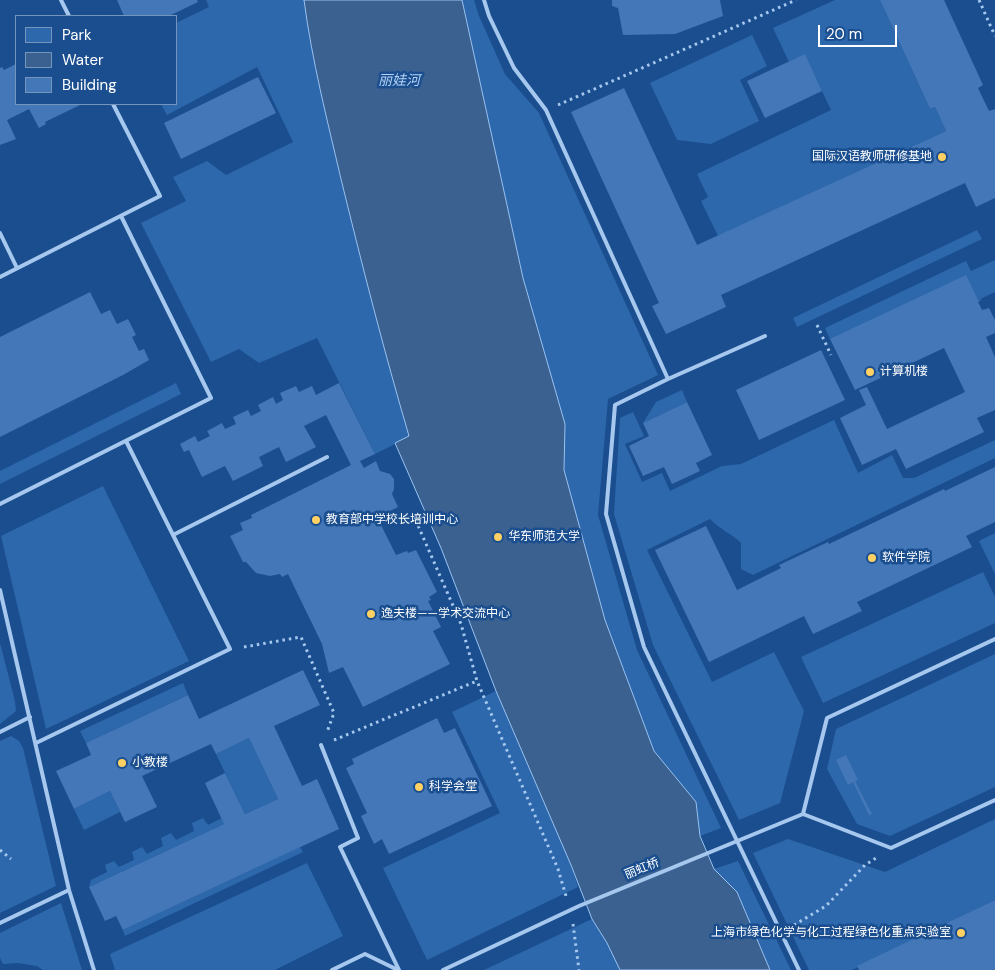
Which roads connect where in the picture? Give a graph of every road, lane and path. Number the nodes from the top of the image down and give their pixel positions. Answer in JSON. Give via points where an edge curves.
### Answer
{"nodes":[{"id":1,"x":60,"y":0,"type":"edge"},
{"id":2,"x":484,"y":0,"type":"edge"},
{"id":3,"x":796,"y":0,"type":"edge"},
{"id":4,"x":979,"y":0,"type":"edge"},
{"id":5,"x":68,"y":15,"type":"edge"},
{"id":6,"x":995,"y":36,"type":"edge"},
{"id":7,"x":114,"y":105,"type":"edge"},
{"id":8,"x":546,"y":110,"type":"junction"},
{"id":9,"x":121,"y":216,"type":"junction"},
{"id":10,"x":0,"y":233,"type":"edge"},
{"id":11,"x":17,"y":268,"type":"junction"},
{"id":12,"x":0,"y":276,"type":"edge"},
{"id":13,"x":817,"y":325,"type":"dead end"},
{"id":14,"x":765,"y":336,"type":"dead end"},
{"id":15,"x":831,"y":355,"type":"dead end"},
{"id":16,"x":668,"y":379,"type":"junction"},
{"id":17,"x":126,"y":441,"type":"junction"},
{"id":18,"x":327,"y":457,"type":"dead end"},
{"id":19,"x":0,"y":504,"type":"edge"},
{"id":20,"x":413,"y":514,"type":"dead end"},
{"id":21,"x":173,"y":536,"type":"junction"},
{"id":22,"x":0,"y":590,"type":"edge"},
{"id":23,"x":995,"y":639,"type":"edge"},
{"id":24,"x":230,"y":650,"type":"junction"},
{"id":25,"x":477,"y":681,"type":"junction"},
{"id":26,"x":30,"y":717,"type":"junction"},
{"id":27,"x":0,"y":732,"type":"edge"},
{"id":28,"x":36,"y":743,"type":"junction"},
{"id":29,"x":321,"y":745,"type":"junction"},
{"id":30,"x":995,"y":800,"type":"edge"},
{"id":31,"x":803,"y":814,"type":"junction"},
{"id":32,"x":737,"y":841,"type":"junction"},
{"id":33,"x":891,"y":848,"type":"junction"},
{"id":34,"x":0,"y":850,"type":"edge"},
{"id":35,"x":11,"y":859,"type":"dead end"},
{"id":36,"x":69,"y":890,"type":"junction"},
{"id":37,"x":571,"y":910,"type":"junction"},
{"id":38,"x":0,"y":923,"type":"edge"},
{"id":39,"x":781,"y":932,"type":"junction"},
{"id":40,"x":94,"y":970,"type":"edge"},
{"id":41,"x":332,"y":970,"type":"edge"},
{"id":42,"x":398,"y":970,"type":"edge"},
{"id":43,"x":443,"y":970,"type":"edge"},
{"id":44,"x":579,"y":970,"type":"edge"},
{"id":45,"x":799,"y":970,"type":"edge"}],
"edges":[{"from":1,"to":5,"type":"lane"},
{"from":2,"to":8,"type":"lane","via":[[514,68]]},
{"from":3,"to":8,"type":"path"},
{"from":4,"to":6,"type":"path"},
{"from":7,"to":9,"type":"lane","via":[[160,196]]},
{"from":8,"to":16,"type":"lane"},
{"from":9,"to":11,"type":"lane"},
{"from":9,"to":17,"type":"lane","via":[[211,398]]},
{"from":10,"to":11,"type":"lane"},
{"from":11,"to":12,"type":"lane"},
{"from":13,"to":15,"type":"path"},
{"from":14,"to":16,"type":"lane"},
{"from":16,"to":32,"type":"lane","via":[[615,405],[606,514],[644,646]]},
{"from":17,"to":19,"type":"lane"},
{"from":17,"to":21,"type":"lane"},
{"from":18,"to":21,"type":"lane"},
{"from":20,"to":25,"type":"path","via":[[461,624]]},
{"from":21,"to":24,"type":"lane"},
{"from":22,"to":26,"type":"lane"},
{"from":23,"to":31,"type":"lane","via":[[828,718]]},
{"from":24,"to":28,"type":"lane"},
{"from":24,"to":29,"type":"path","via":[[302,637],[334,713]]},
{"from":25,"to":29,"type":"path"},
{"from":25,"to":37,"type":"path","via":[[558,869]]},
{"from":26,"to":27,"type":"lane"},
{"from":26,"to":28,"type":"lane"},
{"from":28,"to":36,"type":"lane"},
{"from":29,"to":42,"type":"lane","via":[[358,838],[340,847]]},
{"from":30,"to":33,"type":"lane"},
{"from":31,"to":32,"type":"lane","name":"丽虹桥"},
{"from":31,"to":33,"type":"lane"},
{"from":32,"to":37,"type":"lane","name":"丽虹桥"},
{"from":32,"to":39,"type":"lane"},
{"from":33,"to":39,"type":"path","via":[[865,865],[826,906]]},
{"from":34,"to":35,"type":"path"},
{"from":36,"to":38,"type":"lane"},
{"from":36,"to":40,"type":"lane"},
{"from":37,"to":43,"type":"lane","name":"丽虹桥"},
{"from":37,"to":44,"type":"path"},
{"from":39,"to":45,"type":"lane"},
{"from":41,"to":42,"type":"lane","via":[[365,954]]}]}
